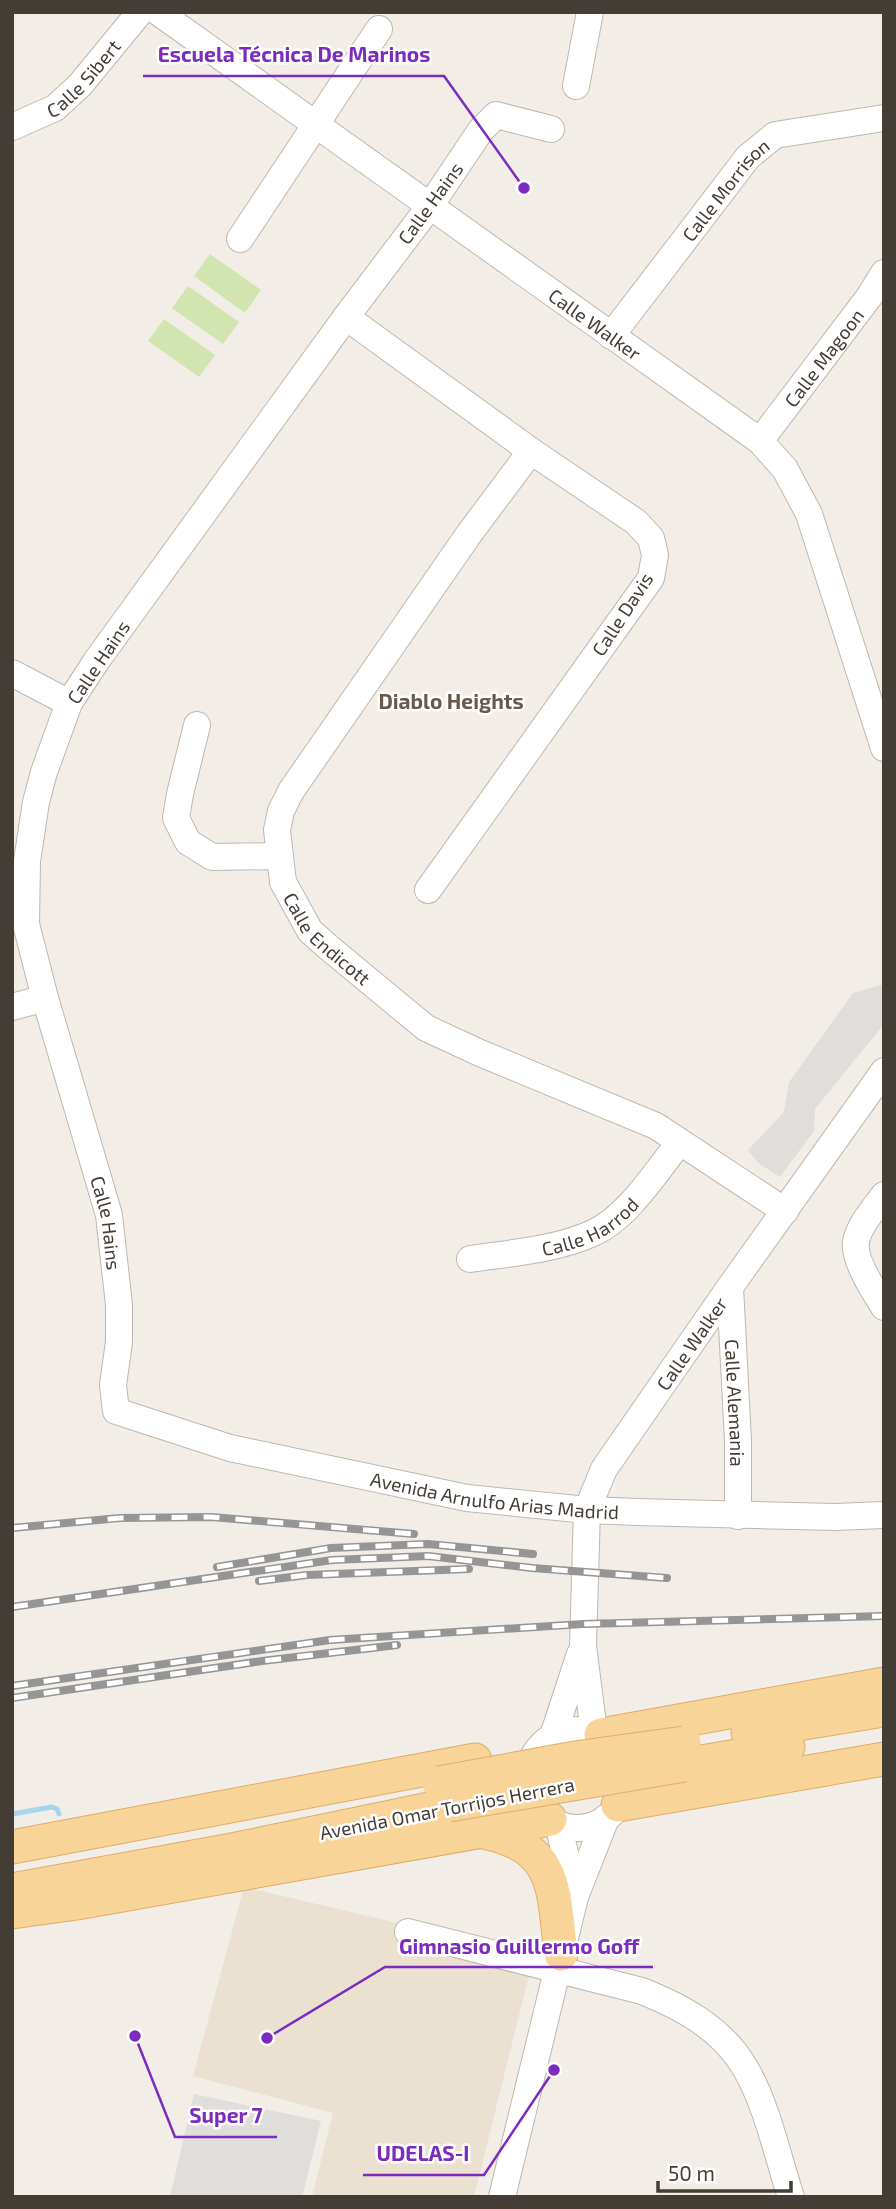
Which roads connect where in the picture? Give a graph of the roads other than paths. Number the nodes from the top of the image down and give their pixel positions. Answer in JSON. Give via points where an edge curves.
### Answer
{"nodes":[{"id":1,"x":140,"y":12,"type":"edge"},
{"id":2,"x":158,"y":12,"type":"edge"},
{"id":3,"x":590,"y":12,"type":"edge"},
{"id":4,"x":379,"y":29,"type":"dead end"},
{"id":5,"x":576,"y":86,"type":"dead end"},
{"id":6,"x":884,"y":118,"type":"edge"},
{"id":7,"x":317,"y":126,"type":"junction"},
{"id":8,"x":12,"y":127,"type":"edge"},
{"id":9,"x":551,"y":130,"type":"dead end"},
{"id":10,"x":430,"y":206,"type":"junction"},
{"id":11,"x":240,"y":239,"type":"dead end"},
{"id":12,"x":884,"y":273,"type":"edge"},
{"id":13,"x":876,"y":303,"type":"edge"},
{"id":14,"x":346,"y":317,"type":"junction"},
{"id":15,"x":611,"y":336,"type":"junction"},
{"id":16,"x":760,"y":441,"type":"junction"},
{"id":17,"x":531,"y":451,"type":"junction"},
{"id":18,"x":12,"y":673,"type":"edge"},
{"id":19,"x":69,"y":703,"type":"junction"},
{"id":20,"x":197,"y":725,"type":"dead end"},
{"id":21,"x":884,"y":748,"type":"edge"},
{"id":22,"x":280,"y":856,"type":"junction"},
{"id":23,"x":428,"y":890,"type":"dead end"},
{"id":24,"x":44,"y":998,"type":"junction"},
{"id":25,"x":12,"y":1007,"type":"edge"},
{"id":26,"x":884,"y":1071,"type":"edge"},
{"id":27,"x":679,"y":1143,"type":"junction"},
{"id":28,"x":884,"y":1195,"type":"edge"},
{"id":29,"x":785,"y":1211,"type":"junction"},
{"id":30,"x":470,"y":1259,"type":"dead end"},
{"id":31,"x":730,"y":1287,"type":"junction"},
{"id":32,"x":884,"y":1307,"type":"edge"},
{"id":33,"x":116,"y":1411,"type":"joint"},
{"id":34,"x":587,"y":1510,"type":"junction"},
{"id":35,"x":884,"y":1514,"type":"edge"},
{"id":36,"x":738,"y":1516,"type":"junction"},
{"id":37,"x":583,"y":1646,"type":"junction"},
{"id":38,"x":884,"y":1684,"type":"edge"},
{"id":39,"x":884,"y":1710,"type":"edge"},
{"id":40,"x":884,"y":1732,"type":"edge"},
{"id":41,"x":597,"y":1734,"type":"junction"},
{"id":42,"x":546,"y":1742,"type":"junction"},
{"id":43,"x":690,"y":1755,"type":"junction"},
{"id":44,"x":884,"y":1759,"type":"edge"},
{"id":45,"x":452,"y":1804,"type":"junction"},
{"id":46,"x":612,"y":1812,"type":"junction"},
{"id":47,"x":554,"y":1821,"type":"junction"},
{"id":48,"x":12,"y":1847,"type":"edge"},
{"id":49,"x":12,"y":1857,"type":"edge"},
{"id":50,"x":12,"y":1890,"type":"edge"},
{"id":51,"x":575,"y":1897,"type":"junction"},
{"id":52,"x":12,"y":1912,"type":"edge"},
{"id":53,"x":408,"y":1932,"type":"dead end"},
{"id":54,"x":559,"y":1961,"type":"junction"},
{"id":55,"x":502,"y":2197,"type":"edge"},
{"id":56,"x":792,"y":2197,"type":"edge"}],
"edges":[{"from":1,"to":8,"type":"street","name":"Calle Sibert","via":[[55,108]]},
{"from":2,"to":7,"type":"street","name":"Calle Walker"},
{"from":3,"to":5,"type":"street"},
{"from":4,"to":7,"type":"street"},
{"from":6,"to":15,"type":"street","name":"Calle Morrison","via":[[775,135],[748,157]]},
{"from":7,"to":10,"type":"street","name":"Calle Walker"},
{"from":7,"to":11,"type":"street"},
{"from":9,"to":10,"type":"street","name":"Calle Hains","via":[[496,115]]},
{"from":10,"to":14,"type":"street","name":"Calle Hains"},
{"from":10,"to":15,"type":"street","name":"Calle Walker"},
{"from":12,"to":13,"type":"street","name":"Calle Magoon"},
{"from":13,"to":16,"type":"street","name":"Calle Magoon"},
{"from":14,"to":17,"type":"street","name":"Calle Davis"},
{"from":14,"to":19,"type":"street","name":"Calle Hains"},
{"from":15,"to":16,"type":"street","name":"Calle Walker"},
{"from":16,"to":21,"type":"street","name":"Calle Walker","via":[[785,469],[809,514]]},
{"from":17,"to":22,"type":"street","name":"Calle Endicott","via":[[291,791],[277,830]]},
{"from":17,"to":23,"type":"street","name":"Calle Davis","via":[[636,522],[651,538],[655,555],[651,578]]},
{"from":18,"to":19,"type":"street"},
{"from":19,"to":24,"type":"street","name":"Calle Hains","via":[[39,792],[27,861],[26,924]]},
{"from":20,"to":22,"type":"street","via":[[176,818],[188,842],[212,857]]},
{"from":22,"to":27,"type":"street","name":"Calle Endicott","via":[[283,882],[310,931],[426,1028],[656,1126]]},
{"from":24,"to":25,"type":"street"},
{"from":24,"to":33,"type":"street","name":"Calle Hains","via":[[109,1215],[119,1313],[113,1385]]},
{"from":26,"to":29,"type":"street","name":"Calle Walker"},
{"from":27,"to":29,"type":"street","name":"Calle Endicott"},
{"from":27,"to":30,"type":"street","name":"Calle Harrod","via":[[630,1204],[593,1233],[558,1244]]},
{"from":28,"to":32,"type":"street","via":[[855,1245],[866,1278]]},
{"from":29,"to":31,"type":"street","name":"Calle Walker"},
{"from":31,"to":34,"type":"street","name":"Calle Walker","via":[[604,1469]]},
{"from":31,"to":36,"type":"street","name":"Calle Alemania"},
{"from":33,"to":34,"type":"street","name":"Avenida Arnulfo Arias Madrid","via":[[230,1448],[351,1475],[467,1498]]},
{"from":34,"to":36,"type":"street","name":"Avenida Arnulfo Arias Madrid"},
{"from":34,"to":37,"type":"street","name":"Calle Walker"},
{"from":35,"to":36,"type":"street","name":"Avenida Arnulfo Arias Madrid"},
{"from":37,"to":41,"type":"street","name":"Calle Walker"},
{"from":37,"to":42,"type":"street","name":"Calle Walker"},
{"from":38,"to":43,"type":"main road","via":[[828,1693]]},
{"from":39,"to":43,"type":"main road","name":"Avenida Omar Torrijos Herrera"},
{"from":40,"to":43,"type":"main road","name":"Avenida Omar Torrijos Herrera"},
{"from":41,"to":42,"type":"street","via":[[570,1730]]},
{"from":41,"to":43,"type":"main road"},
{"from":41,"to":46,"type":"street","via":[[613,1745],[626,1774],[625,1790]]},
{"from":42,"to":45,"type":"main road"},
{"from":42,"to":47,"type":"street","via":[[530,1766],[529,1787],[537,1806]]},
{"from":43,"to":44,"type":"main road"},
{"from":43,"to":45,"type":"main road","name":"Avenida Omar Torrijos Herrera","bridge":true,"via":[[575,1758]]},
{"from":43,"to":46,"type":"main road"},
{"from":45,"to":47,"type":"main road"},
{"from":45,"to":48,"type":"main road"},
{"from":45,"to":49,"type":"main road","name":"Avenida Omar Torrijos Herrera"},
{"from":45,"to":50,"type":"main road","name":"Avenida Omar Torrijos Herrera"},
{"from":45,"to":52,"type":"main road","via":[[77,1903]]},
{"from":45,"to":54,"type":"main road","via":[[528,1849],[542,1864],[552,1883]]},
{"from":46,"to":47,"type":"street","via":[[579,1827]]},
{"from":46,"to":51,"type":"street"},
{"from":47,"to":51,"type":"street"},
{"from":51,"to":54,"type":"street"},
{"from":53,"to":54,"type":"street"},
{"from":54,"to":55,"type":"street"},
{"from":54,"to":56,"type":"street","via":[[673,2003],[727,2043],[744,2066],[758,2099]]}]}
